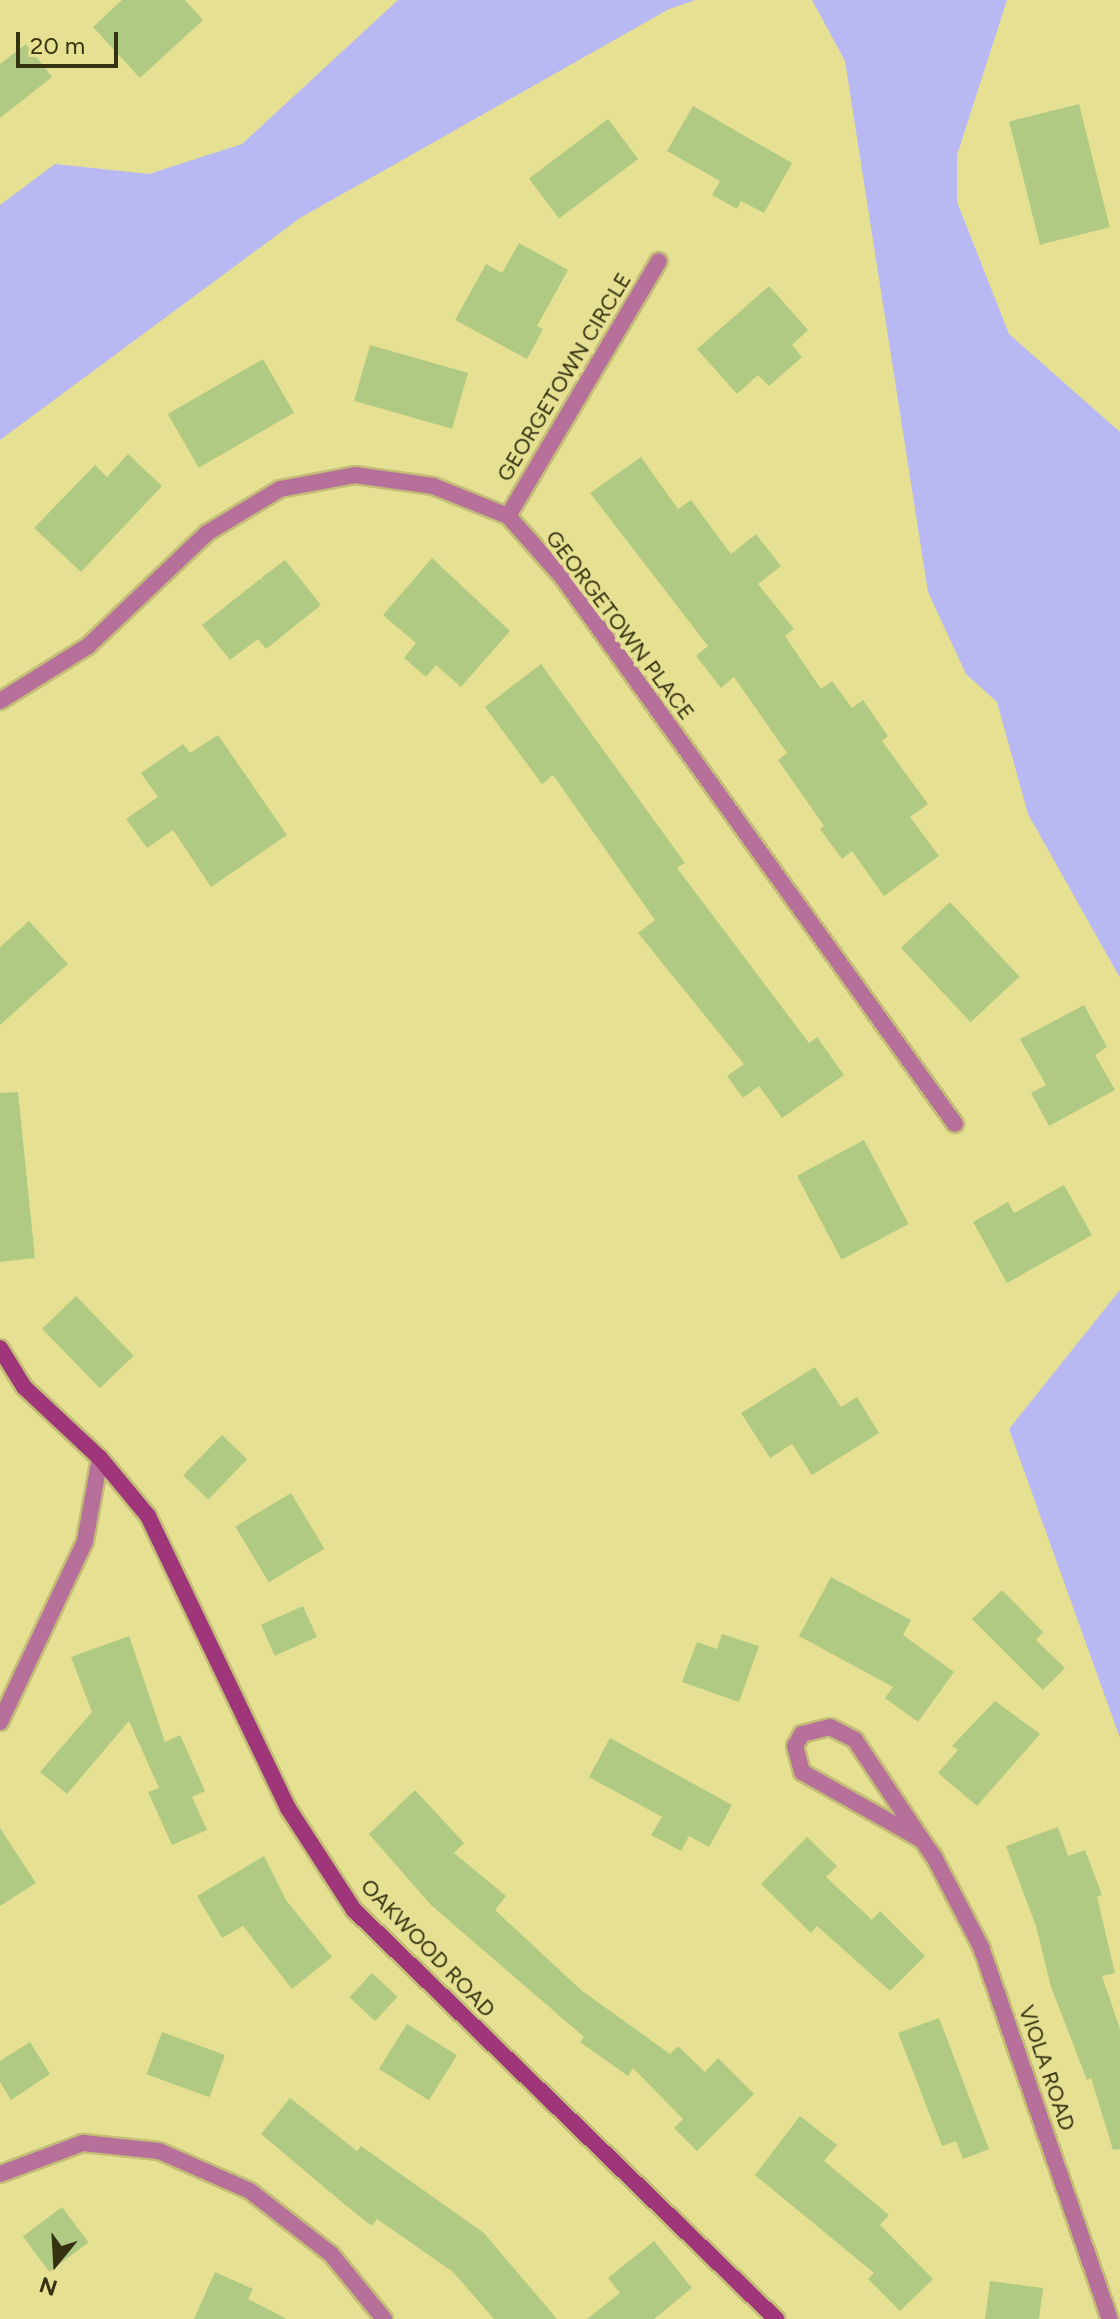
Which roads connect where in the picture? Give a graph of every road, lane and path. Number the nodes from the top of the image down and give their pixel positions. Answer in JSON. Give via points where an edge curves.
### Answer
{"nodes":[{"id":1,"x":659,"y":261,"type":"dead end"},
{"id":2,"x":508,"y":516,"type":"junction"},
{"id":3,"x":0,"y":701,"type":"edge"},
{"id":4,"x":955,"y":1124,"type":"dead end"},
{"id":5,"x":0,"y":1348,"type":"edge"},
{"id":6,"x":100,"y":1458,"type":"junction"},
{"id":7,"x":0,"y":1722,"type":"edge"},
{"id":8,"x":922,"y":1840,"type":"junction"},
{"id":9,"x":0,"y":2174,"type":"edge"},
{"id":10,"x":384,"y":2319,"type":"edge"},
{"id":11,"x":776,"y":2319,"type":"edge"},
{"id":12,"x":1110,"y":2319,"type":"edge"}],
"edges":[{"from":1,"to":2,"type":"street","name":"GEORGETOWN CIRCLE"},
{"from":2,"to":3,"type":"street","name":"GEORGETOWN PLACE","via":[[433,486],[355,475],[280,489],[207,533],[88,646]]},
{"from":2,"to":4,"type":"street","name":"GEORGETOWN PLACE","via":[[563,578]]},
{"from":5,"to":6,"type":"main road","name":"OAKWOOD ROAD","via":[[24,1387]]},
{"from":6,"to":7,"type":"street","via":[[85,1541]]},
{"from":6,"to":11,"type":"main road","name":"OAKWOOD ROAD","via":[[148,1516],[288,1808],[354,1910]]},
{"from":8,"to":8,"type":"street","name":"VIOLA ROAD","via":[[855,1740],[830,1727],[802,1734],[795,1746],[802,1772]]},
{"from":8,"to":12,"type":"street","name":"VIOLA ROAD","via":[[981,1947]]},
{"from":9,"to":10,"type":"street","via":[[83,2143],[159,2151],[250,2191],[331,2254]]}]}
